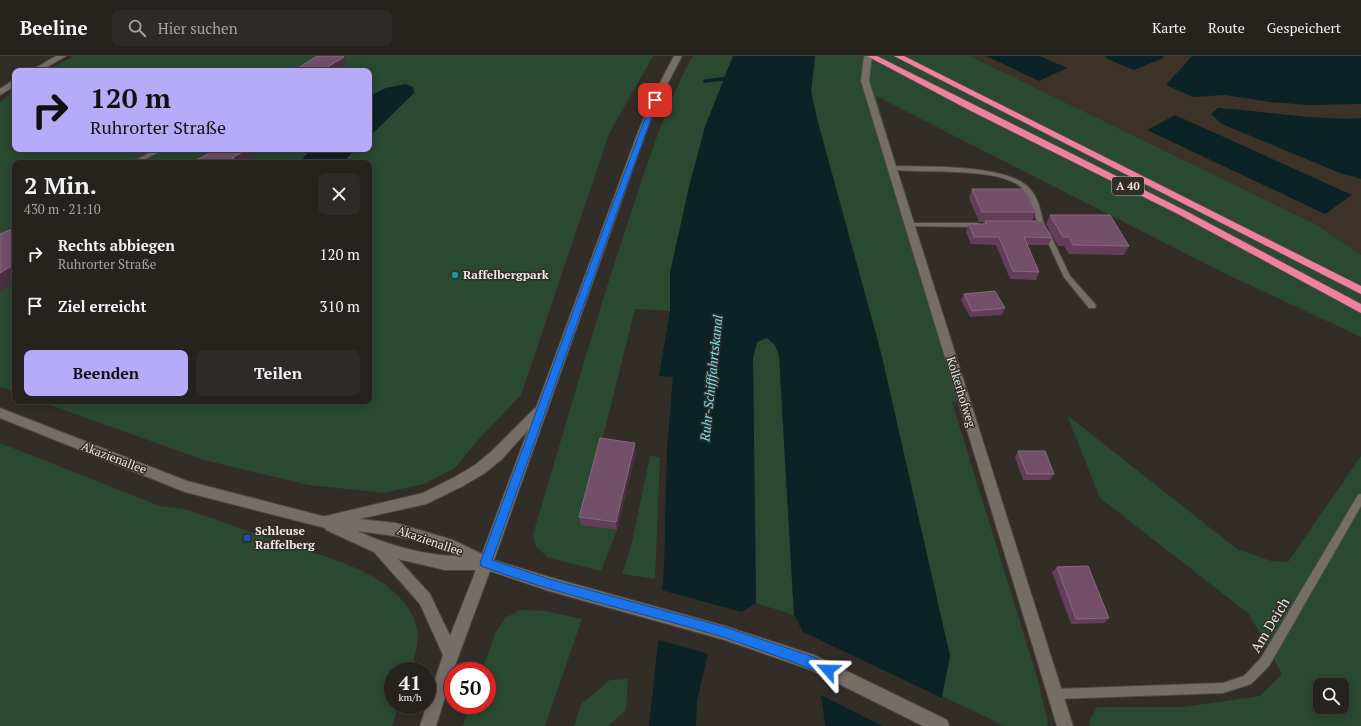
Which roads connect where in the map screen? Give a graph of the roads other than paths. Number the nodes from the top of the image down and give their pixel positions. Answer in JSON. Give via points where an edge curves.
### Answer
{"nodes":[{"id":1,"x":62,"y":56,"type":"edge"},
{"id":2,"x":678,"y":56,"type":"edge"},
{"id":3,"x":868,"y":56,"type":"edge"},
{"id":4,"x":871,"y":56,"type":"edge"},
{"id":5,"x":898,"y":56,"type":"edge"},
{"id":6,"x":40,"y":68,"type":"edge"},
{"id":7,"x":12,"y":85,"type":"edge"},
{"id":8,"x":0,"y":93,"type":"edge"},
{"id":9,"x":154,"y":152,"type":"edge"},
{"id":10,"x":140,"y":160,"type":"edge"},
{"id":11,"x":892,"y":168,"type":"junction"},
{"id":12,"x":909,"y":225,"type":"junction"},
{"id":13,"x":982,"y":225,"type":"edge"},
{"id":14,"x":1361,"y":290,"type":"edge"},
{"id":15,"x":1092,"y":306,"type":"dead end"},
{"id":16,"x":1361,"y":309,"type":"edge"},
{"id":17,"x":543,"y":407,"type":"junction"},
{"id":18,"x":0,"y":413,"type":"edge"},
{"id":19,"x":1361,"y":498,"type":"edge"},
{"id":20,"x":322,"y":522,"type":"junction"},
{"id":21,"x":379,"y":548,"type":"junction"},
{"id":22,"x":485,"y":563,"type":"junction"},
{"id":23,"x":451,"y":655,"type":"junction"},
{"id":24,"x":1056,"y":694,"type":"junction"},
{"id":25,"x":428,"y":726,"type":"edge"},
{"id":26,"x":941,"y":726,"type":"edge"},
{"id":27,"x":1065,"y":726,"type":"edge"}],
"edges":[{"from":1,"to":6,"type":"main road"},
{"from":2,"to":17,"type":"main road","via":[[655,100],[641,135]]},
{"from":3,"to":11,"type":"main road","name":"Kolkerhofweg","via":[[865,81]]},
{"from":4,"to":16,"type":"highway","number":"A 40","via":[[1181,212]]},
{"from":5,"to":14,"type":"highway","number":"A 40"},
{"from":7,"to":8,"type":"main road"},
{"from":9,"to":10,"type":"lane"},
{"from":11,"to":12,"type":"main road","name":"Kolkerhofweg"},
{"from":11,"to":15,"type":"lane","via":[[985,173],[1019,183],[1027,189],[1034,200],[1038,225],[1052,243],[1067,277]]},
{"from":12,"to":13,"type":"lane"},
{"from":12,"to":24,"type":"main road","name":"Kolkerhofweg"},
{"from":17,"to":20,"type":"main road","via":[[497,455],[458,482],[426,498]]},
{"from":17,"to":22,"type":"main road"},
{"from":18,"to":20,"type":"main road","name":"Akazienallee","via":[[185,486]]},
{"from":19,"to":24,"type":"lane","name":"Am Deich","via":[[1265,662],[1247,680],[1223,688]]},
{"from":20,"to":21,"type":"main road","name":"Akazienallee"},
{"from":20,"to":22,"type":"main road","name":"Akazienallee","via":[[396,529],[453,546]]},
{"from":21,"to":22,"type":"main road","name":"Akazienallee","via":[[446,562]]},
{"from":21,"to":23,"type":"main road","via":[[424,599]]},
{"from":22,"to":23,"type":"main road"},
{"from":22,"to":26,"type":"main road","via":[[725,633],[814,663]]},
{"from":23,"to":25,"type":"main road"},
{"from":24,"to":27,"type":"main road","name":"Kolkerhofweg"}]}
